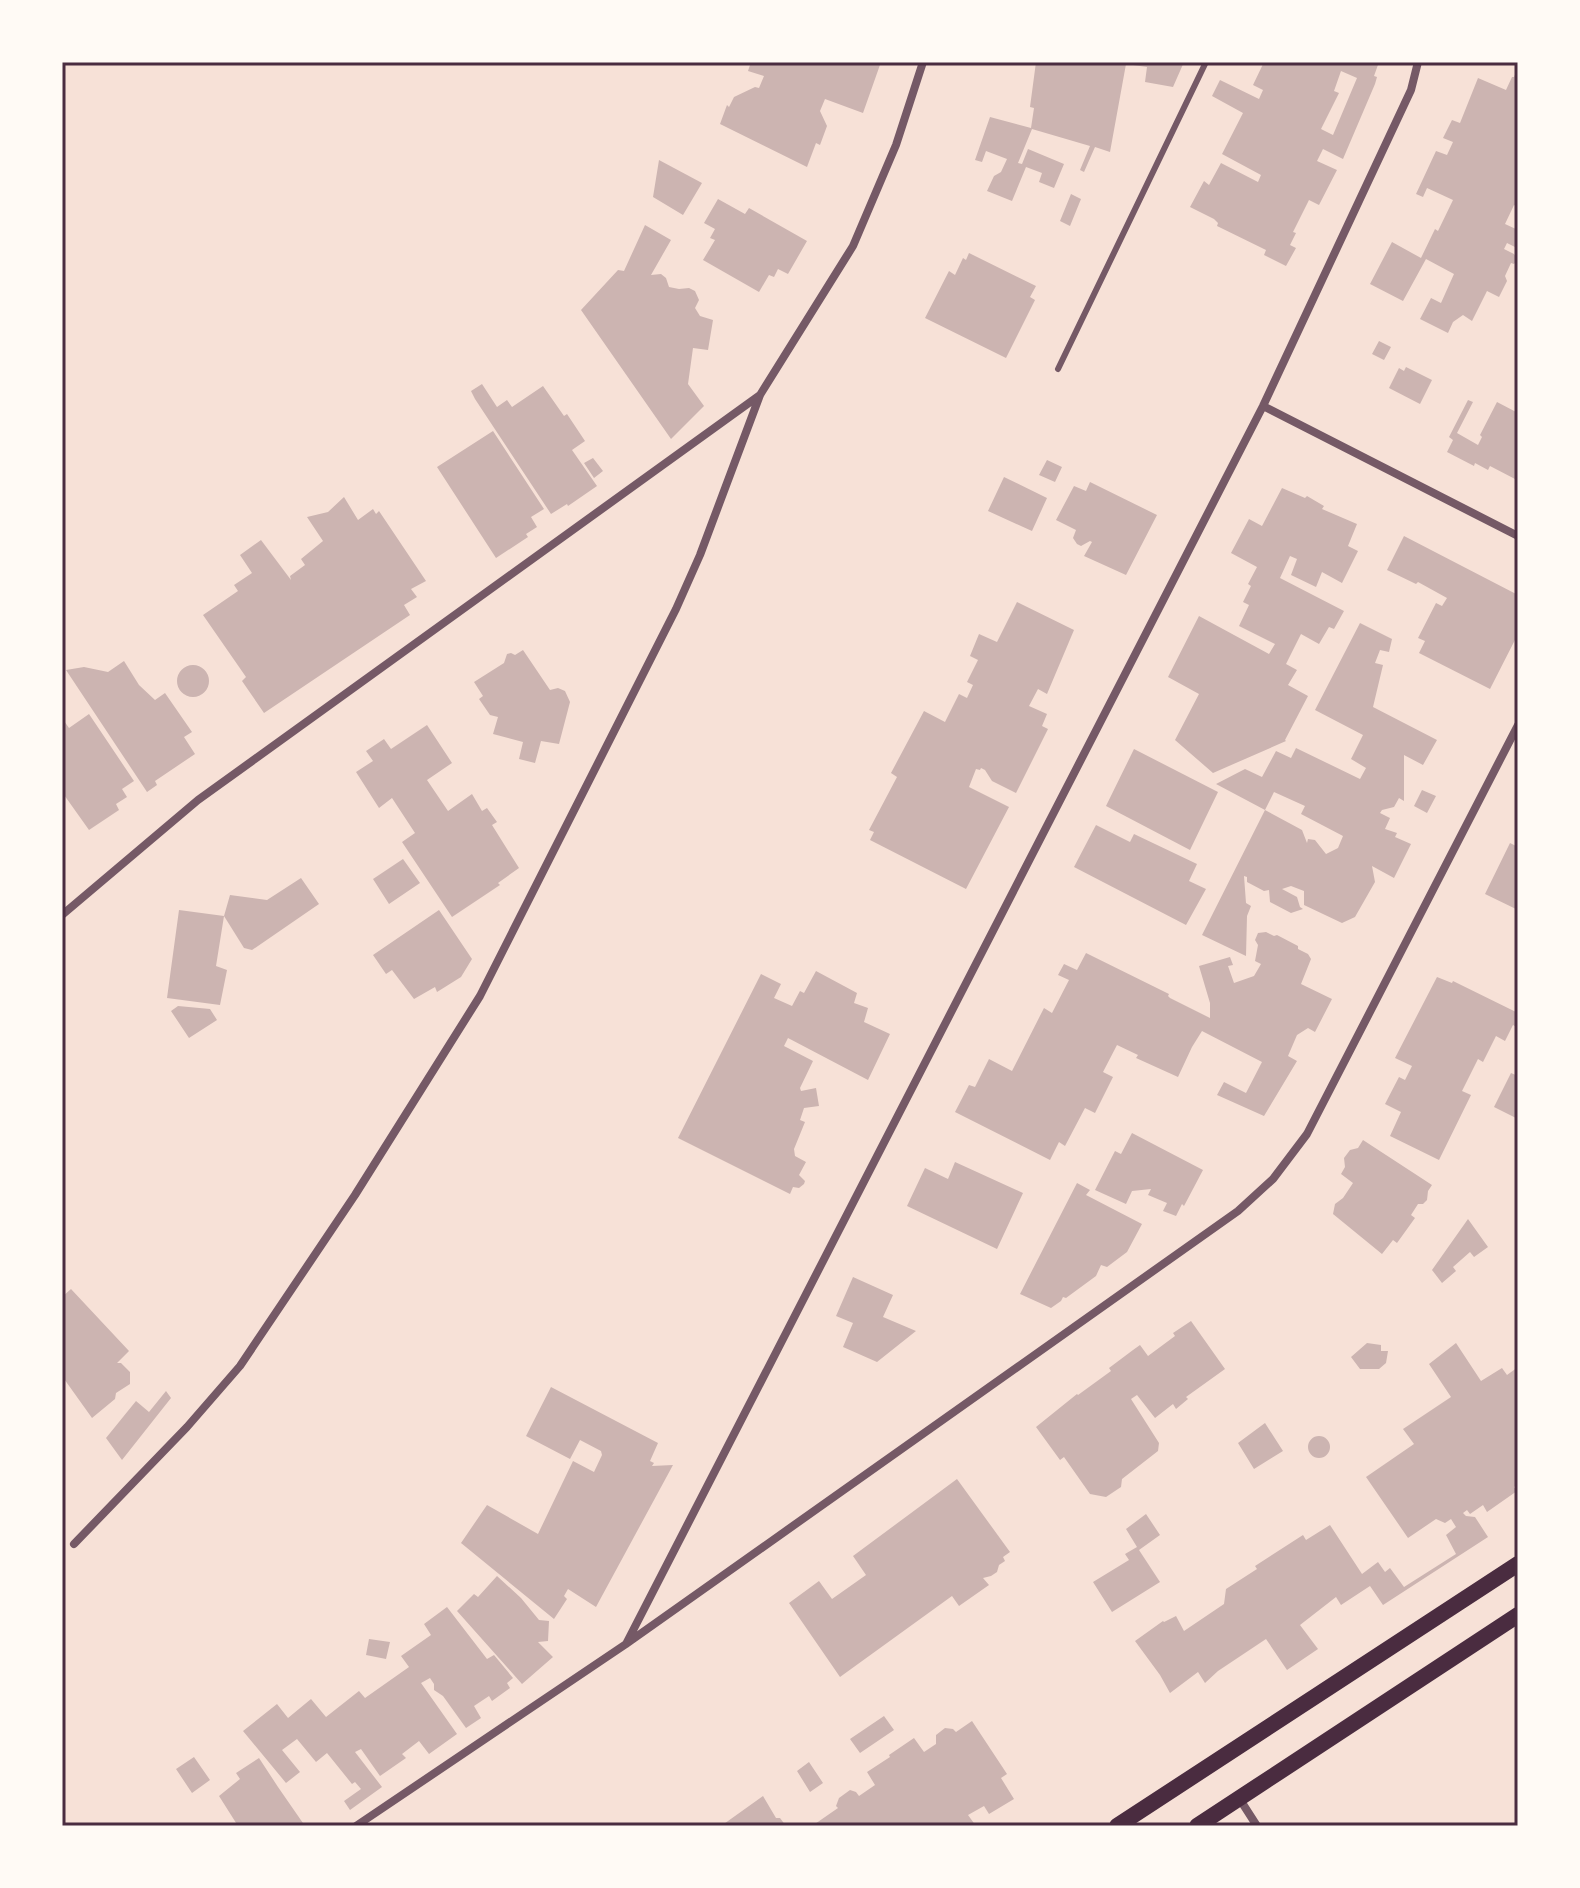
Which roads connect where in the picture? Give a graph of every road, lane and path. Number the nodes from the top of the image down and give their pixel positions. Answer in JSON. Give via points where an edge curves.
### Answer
{"nodes":[{"id":1,"x":923,"y":62,"type":"edge"},
{"id":2,"x":1206,"y":62,"type":"edge"},
{"id":3,"x":1418,"y":62,"type":"edge"},
{"id":4,"x":1058,"y":369,"type":"dead end"},
{"id":5,"x":760,"y":395,"type":"junction"},
{"id":6,"x":1263,"y":406,"type":"junction"},
{"id":7,"x":1518,"y":536,"type":"edge"},
{"id":8,"x":1518,"y":725,"type":"edge"},
{"id":9,"x":62,"y":915,"type":"edge"},
{"id":10,"x":74,"y":1544,"type":"dead end"},
{"id":11,"x":1518,"y":1564,"type":"edge"},
{"id":12,"x":1518,"y":1615,"type":"edge"},
{"id":13,"x":626,"y":1644,"type":"junction"},
{"id":14,"x":1239,"y":1798,"type":"junction"},
{"id":15,"x":356,"y":1826,"type":"edge"},
{"id":16,"x":1117,"y":1826,"type":"edge"},
{"id":17,"x":1197,"y":1826,"type":"edge"},
{"id":18,"x":1257,"y":1826,"type":"edge"}],
"edges":[{"from":1,"to":5,"type":"street","via":[[896,145],[853,246]]},
{"from":2,"to":4,"type":"lane"},
{"from":3,"to":6,"type":"street","via":[[1411,90]]},
{"from":5,"to":9,"type":"street","via":[[198,800]]},
{"from":5,"to":10,"type":"street","via":[[676,609],[480,996],[240,1366]]},
{"from":6,"to":7,"type":"street"},
{"from":6,"to":13,"type":"street"},
{"from":8,"to":13,"type":"street","via":[[1307,1134],[1273,1179],[1238,1211]]},
{"from":11,"to":16,"type":"main road"},
{"from":12,"to":14,"type":"main road"},
{"from":13,"to":15,"type":"street"},
{"from":14,"to":17,"type":"main road"},
{"from":14,"to":18,"type":"street"}]}
